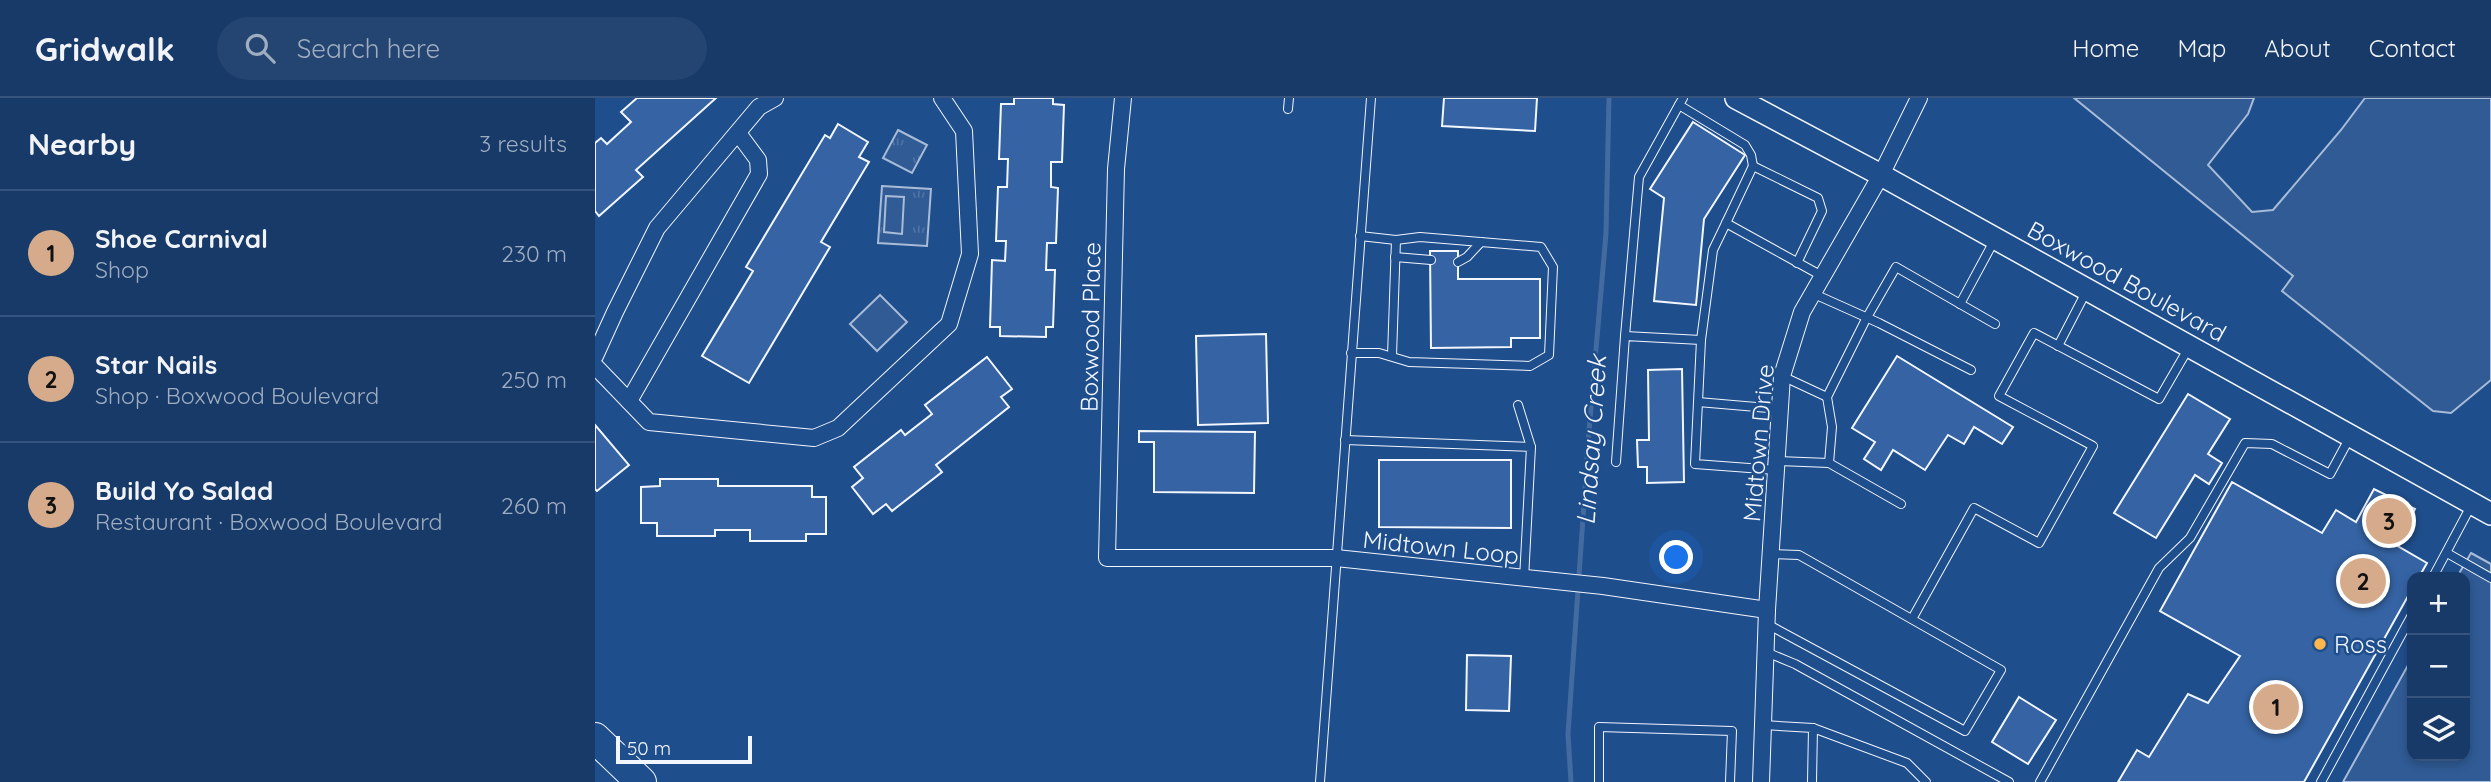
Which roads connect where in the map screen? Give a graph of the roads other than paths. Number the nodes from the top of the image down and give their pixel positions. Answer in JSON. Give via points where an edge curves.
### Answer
{"nodes":[{"id":1,"x":775,"y":98,"type":"edge"},
{"id":2,"x":942,"y":98,"type":"edge"},
{"id":3,"x":1123,"y":98,"type":"edge"},
{"id":4,"x":1289,"y":98,"type":"edge"},
{"id":5,"x":1371,"y":98,"type":"edge"},
{"id":6,"x":1736,"y":98,"type":"edge"},
{"id":7,"x":1919,"y":98,"type":"edge"},
{"id":8,"x":1681,"y":101,"type":"edge"},
{"id":9,"x":1289,"y":109,"type":"dead end"},
{"id":10,"x":737,"y":133,"type":"junction"},
{"id":11,"x":1753,"y":166,"type":"junction"},
{"id":12,"x":1881,"y":174,"type":"junction"},
{"id":13,"x":1726,"y":223,"type":"junction"},
{"id":14,"x":1360,"y":236,"type":"junction"},
{"id":15,"x":1996,"y":239,"type":"junction"},
{"id":16,"x":1396,"y":240,"type":"junction"},
{"id":17,"x":1481,"y":242,"type":"junction"},
{"id":18,"x":1395,"y":257,"type":"junction"},
{"id":19,"x":1431,"y":261,"type":"dead end"},
{"id":20,"x":1458,"y":262,"type":"dead end"},
{"id":21,"x":1797,"y":262,"type":"junction"},
{"id":22,"x":1822,"y":276,"type":"junction"},
{"id":23,"x":2088,"y":290,"type":"junction"},
{"id":24,"x":1812,"y":293,"type":"junction"},
{"id":25,"x":1960,"y":304,"type":"junction"},
{"id":26,"x":1866,"y":319,"type":"junction"},
{"id":27,"x":1995,"y":324,"type":"dead end"},
{"id":28,"x":1625,"y":336,"type":"junction"},
{"id":29,"x":1701,"y":340,"type":"junction"},
{"id":30,"x":2058,"y":346,"type":"junction"},
{"id":31,"x":2190,"y":346,"type":"junction"},
{"id":32,"x":1351,"y":353,"type":"junction"},
{"id":33,"x":595,"y":356,"type":"edge"},
{"id":34,"x":1392,"y":356,"type":"junction"},
{"id":35,"x":595,"y":366,"type":"edge"},
{"id":36,"x":1971,"y":370,"type":"dead end"},
{"id":37,"x":1782,"y":376,"type":"junction"},
{"id":38,"x":1827,"y":397,"type":"junction"},
{"id":39,"x":629,"y":401,"type":"junction"},
{"id":40,"x":1698,"y":402,"type":"junction"},
{"id":41,"x":1518,"y":405,"type":"dead end"},
{"id":42,"x":1780,"y":410,"type":"junction"},
{"id":43,"x":2350,"y":436,"type":"junction"},
{"id":44,"x":1345,"y":440,"type":"junction"},
{"id":45,"x":1531,"y":447,"type":"junction"},
{"id":46,"x":1616,"y":462,"type":"dead end"},
{"id":47,"x":1829,"y":463,"type":"junction"},
{"id":48,"x":1776,"y":466,"type":"junction"},
{"id":49,"x":1901,"y":505,"type":"dead end"},
{"id":50,"x":2482,"y":509,"type":"edge"},
{"id":51,"x":2447,"y":552,"type":"junction"},
{"id":52,"x":1771,"y":554,"type":"junction"},
{"id":53,"x":1107,"y":558,"type":"joint"},
{"id":54,"x":1336,"y":558,"type":"junction"},
{"id":55,"x":2436,"y":572,"type":"edge"},
{"id":56,"x":2491,"y":578,"type":"edge"},
{"id":57,"x":1524,"y":579,"type":"junction"},
{"id":58,"x":1767,"y":617,"type":"junction"},
{"id":59,"x":1912,"y":620,"type":"junction"},
{"id":60,"x":2407,"y":624,"type":"edge"},
{"id":61,"x":1766,"y":652,"type":"junction"},
{"id":62,"x":1763,"y":725,"type":"junction"},
{"id":63,"x":1813,"y":728,"type":"junction"},
{"id":64,"x":595,"y":738,"type":"edge"},
{"id":65,"x":641,"y":782,"type":"edge"},
{"id":66,"x":1320,"y":782,"type":"edge"},
{"id":67,"x":1599,"y":782,"type":"edge"},
{"id":68,"x":1730,"y":782,"type":"edge"},
{"id":69,"x":1761,"y":782,"type":"edge"},
{"id":70,"x":1812,"y":782,"type":"edge"},
{"id":71,"x":1926,"y":782,"type":"edge"},
{"id":72,"x":2009,"y":782,"type":"edge"},
{"id":73,"x":2040,"y":782,"type":"edge"},
{"id":74,"x":2321,"y":782,"type":"edge"}],
"edges":[{"from":1,"to":10,"type":"street","via":[[759,107]]},
{"from":2,"to":39,"type":"street","via":[[964,131],[970,254],[949,324],[838,428],[814,438],[649,422]]},
{"from":3,"to":53,"type":"street","name":"Boxwood Place","via":[[1116,169]]},
{"from":4,"to":9,"type":"lane"},
{"from":5,"to":14,"type":"lane"},
{"from":6,"to":12,"type":"street","name":"Boxwood Boulevard"},
{"from":7,"to":12,"type":"street","name":"Midtown Drive"},
{"from":8,"to":11,"type":"lane","via":[[1745,145]]},
{"from":8,"to":28,"type":"lane","via":[[1639,177]]},
{"from":10,"to":33,"type":"street","via":[[657,228]]},
{"from":10,"to":39,"type":"street","via":[[758,160],[759,174]]},
{"from":11,"to":13,"type":"lane"},
{"from":11,"to":21,"type":"lane","via":[[1818,198],[1821,204],[1822,211]]},
{"from":12,"to":15,"type":"street","name":"Boxwood Boulevard"},
{"from":12,"to":22,"type":"street","name":"Midtown Drive"},
{"from":13,"to":21,"type":"lane"},
{"from":13,"to":29,"type":"lane","via":[[1713,250]]},
{"from":14,"to":16,"type":"lane"},
{"from":14,"to":32,"type":"lane"},
{"from":15,"to":23,"type":"street","name":"Boxwood Boulevard"},
{"from":15,"to":25,"type":"lane"},
{"from":16,"to":17,"type":"lane","via":[[1420,237]]},
{"from":16,"to":18,"type":"lane"},
{"from":17,"to":20,"type":"lane"},
{"from":17,"to":34,"type":"lane","via":[[1541,247],[1553,267],[1549,355],[1530,366],[1409,362]]},
{"from":18,"to":19,"type":"lane"},
{"from":18,"to":34,"type":"lane"},
{"from":21,"to":22,"type":"lane"},
{"from":22,"to":24,"type":"street","name":"Midtown Drive"},
{"from":23,"to":30,"type":"lane"},
{"from":23,"to":31,"type":"street","name":"Boxwood Boulevard"},
{"from":24,"to":26,"type":"lane"},
{"from":24,"to":37,"type":"street","name":"Midtown Drive"},
{"from":25,"to":26,"type":"lane","via":[[1896,267]]},
{"from":25,"to":27,"type":"lane"},
{"from":26,"to":36,"type":"lane"},
{"from":26,"to":38,"type":"lane"},
{"from":28,"to":29,"type":"lane"},
{"from":28,"to":46,"type":"lane"},
{"from":29,"to":40,"type":"lane"},
{"from":30,"to":31,"type":"lane","via":[[2159,399]]},
{"from":30,"to":59,"type":"lane","via":[[2034,333],[1999,396],[2093,446],[2039,543],[1974,508]]},
{"from":31,"to":43,"type":"street","name":"Boxwood Boulevard"},
{"from":32,"to":34,"type":"lane"},
{"from":32,"to":44,"type":"lane"},
{"from":35,"to":39,"type":"street"},
{"from":37,"to":38,"type":"lane"},
{"from":37,"to":42,"type":"street","name":"Midtown Drive"},
{"from":38,"to":47,"type":"lane","via":[[1832,427]]},
{"from":40,"to":42,"type":"lane"},
{"from":40,"to":48,"type":"lane","via":[[1696,464]]},
{"from":41,"to":45,"type":"lane"},
{"from":42,"to":48,"type":"street","name":"Midtown Drive"},
{"from":43,"to":50,"type":"street","name":"Boxwood Boulevard"},
{"from":43,"to":73,"type":"lane","via":[[2330,474],[2272,444],[2245,443],[2190,538],[2159,568]]},
{"from":44,"to":45,"type":"lane"},
{"from":44,"to":54,"type":"lane"},
{"from":45,"to":57,"type":"lane"},
{"from":47,"to":48,"type":"lane"},
{"from":47,"to":49,"type":"lane"},
{"from":48,"to":52,"type":"street","name":"Midtown Drive"},
{"from":50,"to":51,"type":"lane"},
{"from":51,"to":55,"type":"lane"},
{"from":51,"to":56,"type":"lane"},
{"from":52,"to":58,"type":"street","name":"Midtown Drive"},
{"from":52,"to":59,"type":"lane","via":[[1798,555]]},
{"from":53,"to":54,"type":"street","name":"Midtown Loop"},
{"from":54,"to":57,"type":"street","name":"Midtown Loop"},
{"from":54,"to":66,"type":"lane"},
{"from":57,"to":58,"type":"street","name":"Midtown Loop","via":[[1603,586]]},
{"from":58,"to":59,"type":"lane","via":[[1965,731],[2001,670]]},
{"from":58,"to":61,"type":"street","name":"Midtown Drive"},
{"from":60,"to":74,"type":"lane"},
{"from":61,"to":62,"type":"street","name":"Midtown Drive"},
{"from":61,"to":72,"type":"lane"},
{"from":62,"to":63,"type":"lane"},
{"from":62,"to":69,"type":"street","name":"Midtown Drive"},
{"from":63,"to":70,"type":"lane"},
{"from":63,"to":71,"type":"lane","via":[[1907,763]]},
{"from":64,"to":65,"type":"highway"},
{"from":67,"to":68,"type":"lane","via":[[1599,727],[1732,731]]}]}
